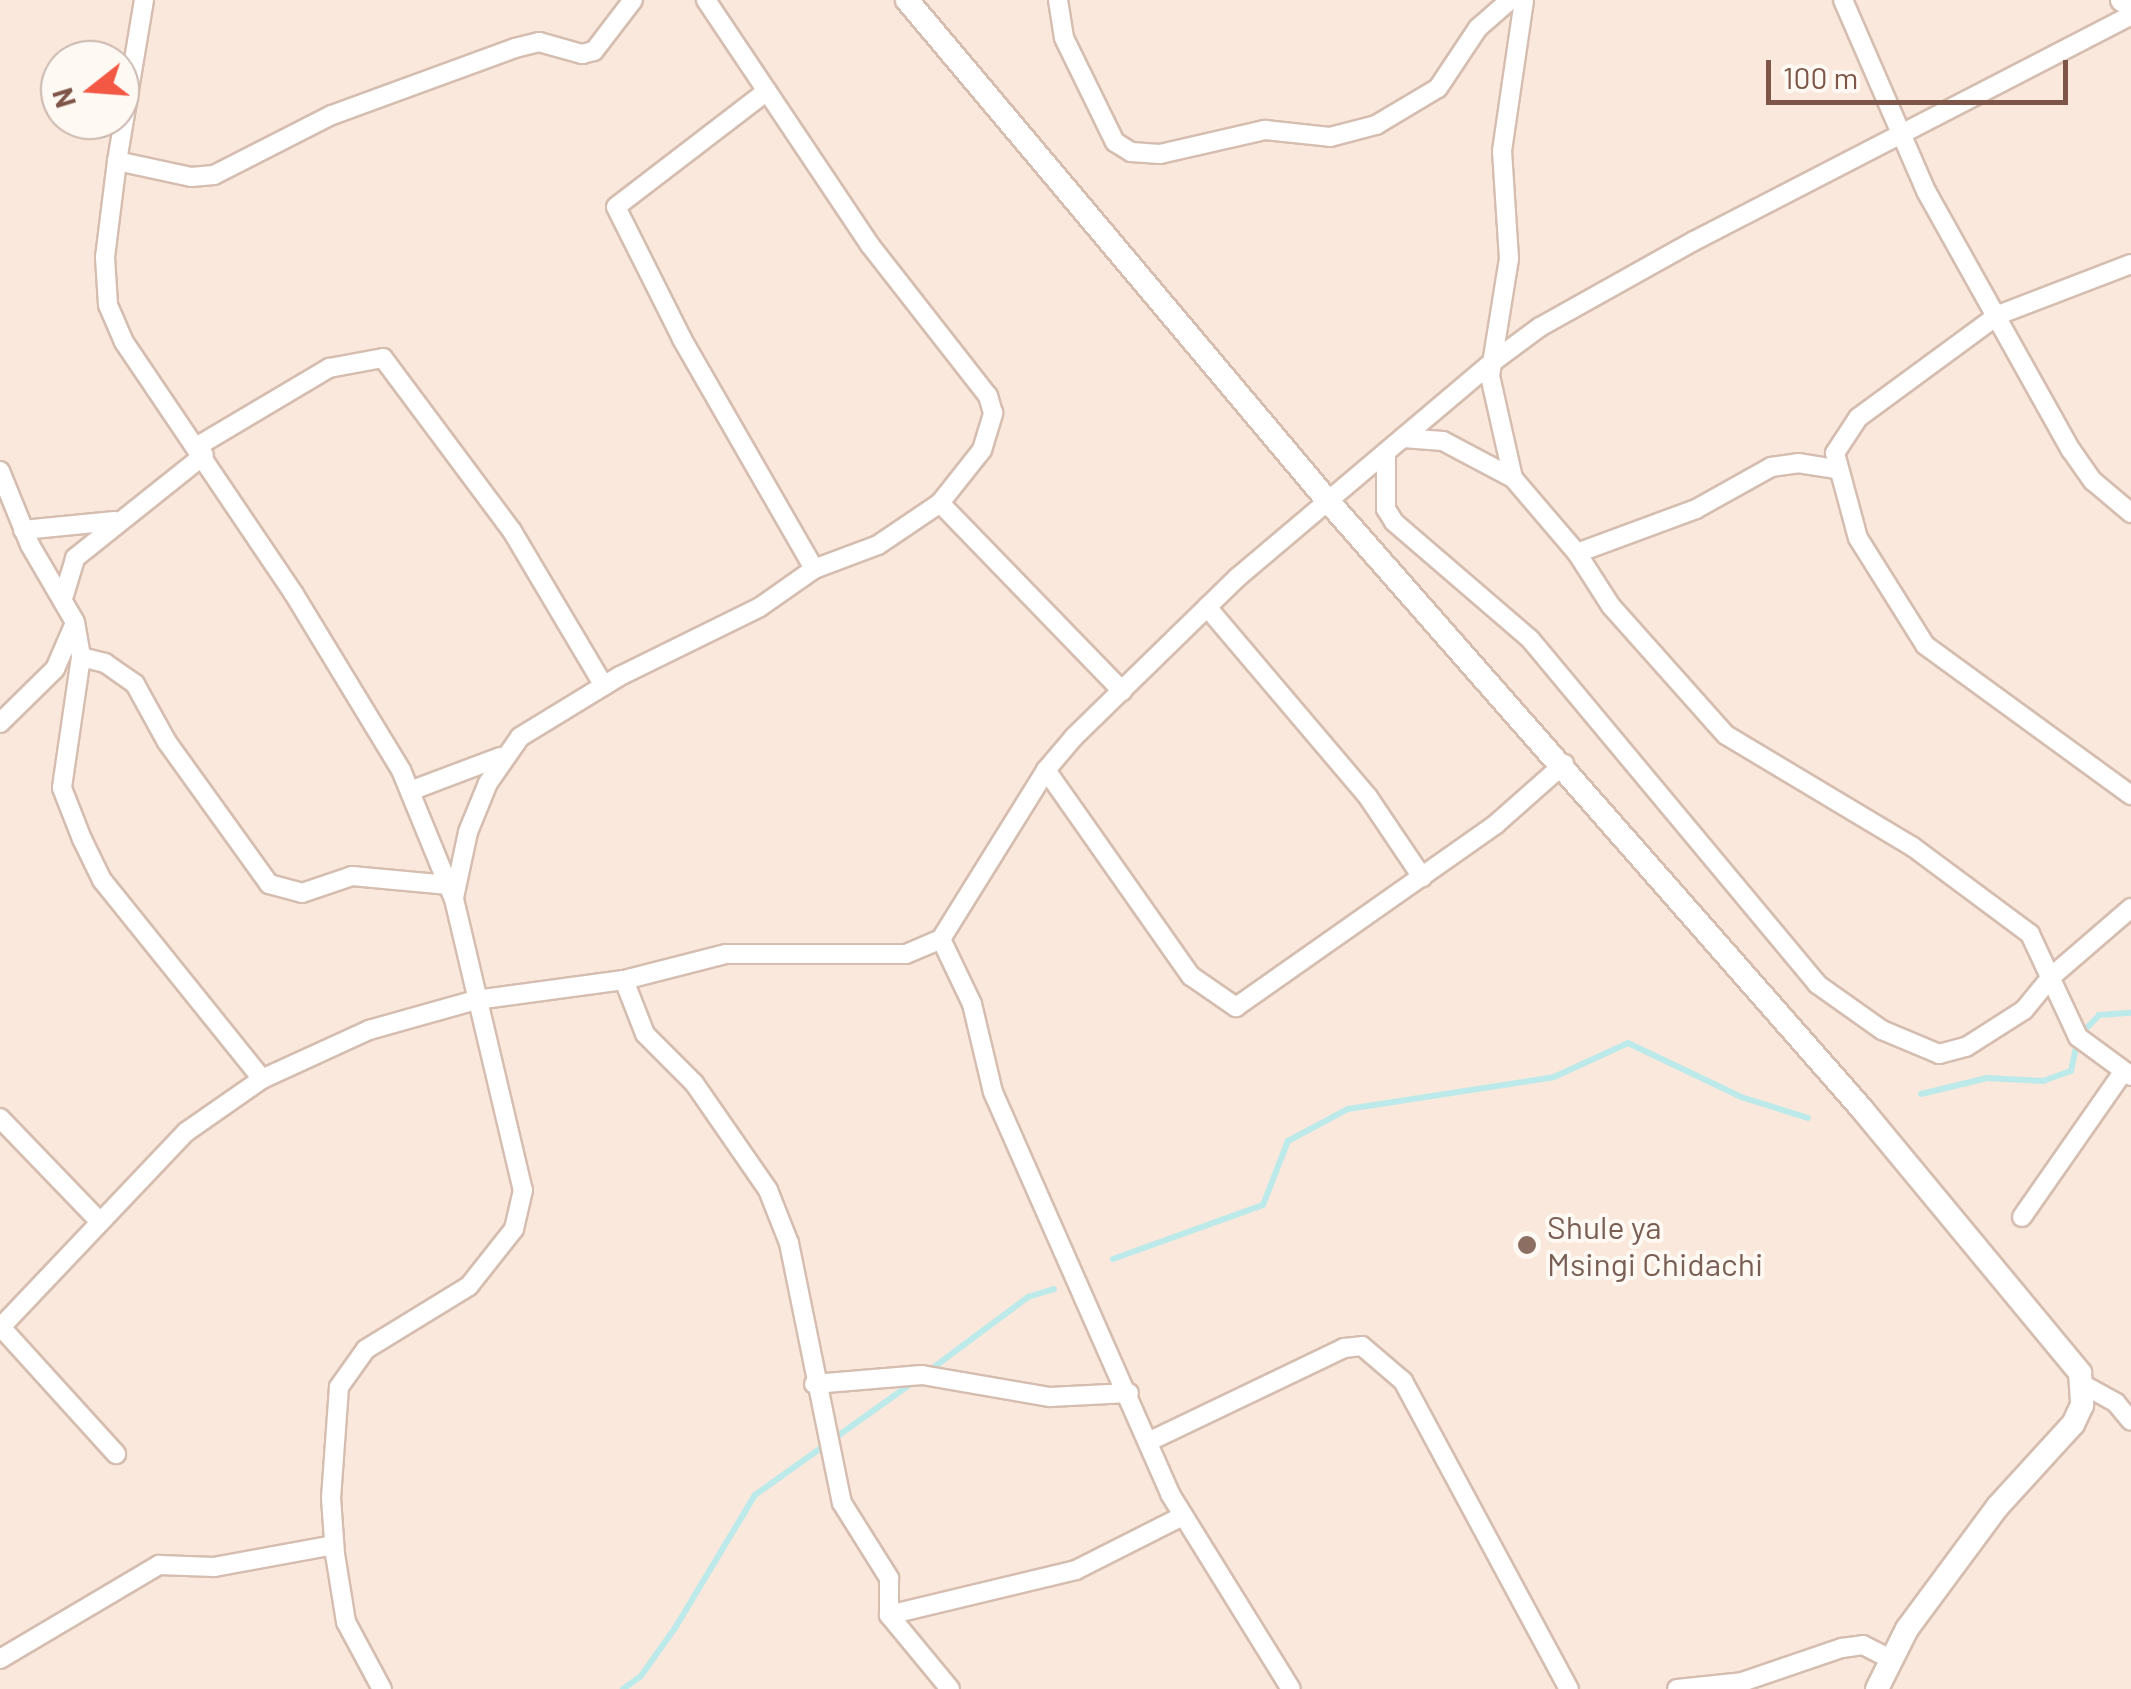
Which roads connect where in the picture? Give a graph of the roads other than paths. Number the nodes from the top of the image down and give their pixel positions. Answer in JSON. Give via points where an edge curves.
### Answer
{"nodes":[{"id":1,"x":144,"y":0,"type":"edge"},
{"id":2,"x":633,"y":0,"type":"edge"},
{"id":3,"x":706,"y":0,"type":"edge"},
{"id":4,"x":908,"y":0,"type":"edge"},
{"id":5,"x":1058,"y":0,"type":"edge"},
{"id":6,"x":1510,"y":0,"type":"edge"},
{"id":7,"x":1524,"y":0,"type":"edge"},
{"id":8,"x":1843,"y":0,"type":"edge"},
{"id":9,"x":2122,"y":0,"type":"edge"},
{"id":10,"x":2131,"y":6,"type":"edge"},
{"id":11,"x":2131,"y":15,"type":"edge"},
{"id":12,"x":767,"y":91,"type":"junction"},
{"id":13,"x":1901,"y":132,"type":"junction"},
{"id":14,"x":117,"y":161,"type":"junction"},
{"id":15,"x":2131,"y":264,"type":"edge"},
{"id":16,"x":1998,"y":315,"type":"junction"},
{"id":17,"x":1494,"y":361,"type":"junction"},
{"id":18,"x":1402,"y":438,"type":"junction"},
{"id":19,"x":200,"y":451,"type":"junction"},
{"id":20,"x":1386,"y":452,"type":"junction"},
{"id":21,"x":1835,"y":468,"type":"junction"},
{"id":22,"x":0,"y":471,"type":"edge"},
{"id":23,"x":1513,"y":478,"type":"junction"},
{"id":24,"x":1328,"y":502,"type":"junction"},
{"id":25,"x":940,"y":503,"type":"junction"},
{"id":26,"x":2131,"y":513,"type":"edge"},
{"id":27,"x":120,"y":520,"type":"junction"},
{"id":28,"x":23,"y":530,"type":"junction"},
{"id":29,"x":1577,"y":552,"type":"junction"},
{"id":30,"x":814,"y":570,"type":"junction"},
{"id":31,"x":64,"y":595,"type":"junction"},
{"id":32,"x":1207,"y":607,"type":"junction"},
{"id":33,"x":75,"y":622,"type":"junction"},
{"id":34,"x":81,"y":657,"type":"junction"},
{"id":35,"x":604,"y":686,"type":"junction"},
{"id":36,"x":1122,"y":691,"type":"junction"},
{"id":37,"x":0,"y":723,"type":"edge"},
{"id":38,"x":500,"y":758,"type":"junction"},
{"id":39,"x":1564,"y":764,"type":"junction"},
{"id":40,"x":1046,"y":770,"type":"junction"},
{"id":41,"x":410,"y":791,"type":"junction"},
{"id":42,"x":2131,"y":794,"type":"edge"},
{"id":43,"x":1422,"y":876,"type":"junction"},
{"id":44,"x":452,"y":892,"type":"junction"},
{"id":45,"x":2131,"y":908,"type":"edge"},
{"id":46,"x":940,"y":939,"type":"junction"},
{"id":47,"x":2051,"y":977,"type":"junction"},
{"id":48,"x":624,"y":980,"type":"junction"},
{"id":49,"x":476,"y":1000,"type":"junction"},
{"id":50,"x":2127,"y":1074,"type":"edge"},
{"id":51,"x":262,"y":1079,"type":"junction"},
{"id":52,"x":0,"y":1118,"type":"edge"},
{"id":53,"x":2022,"y":1217,"type":"dead end"},
{"id":54,"x":99,"y":1221,"type":"junction"},
{"id":55,"x":1,"y":1327,"type":"edge"},
{"id":56,"x":814,"y":1384,"type":"junction"},
{"id":57,"x":2084,"y":1385,"type":"junction"},
{"id":58,"x":1130,"y":1394,"type":"junction"},
{"id":59,"x":2129,"y":1415,"type":"edge"},
{"id":60,"x":1150,"y":1441,"type":"junction"},
{"id":61,"x":116,"y":1454,"type":"dead end"},
{"id":62,"x":1182,"y":1516,"type":"junction"},
{"id":63,"x":334,"y":1545,"type":"junction"},
{"id":64,"x":889,"y":1615,"type":"junction"},
{"id":65,"x":1889,"y":1658,"type":"junction"},
{"id":66,"x":0,"y":1659,"type":"edge"},
{"id":67,"x":382,"y":1689,"type":"edge"},
{"id":68,"x":950,"y":1689,"type":"edge"},
{"id":69,"x":1291,"y":1689,"type":"edge"},
{"id":70,"x":1569,"y":1689,"type":"edge"},
{"id":71,"x":1677,"y":1689,"type":"edge"},
{"id":72,"x":1877,"y":1689,"type":"edge"}],
"edges":[{"from":1,"to":14,"type":"street"},
{"from":2,"to":14,"type":"street","via":[[594,51],[538,42],[515,48],[332,114],[214,175],[191,177]]},
{"from":3,"to":12,"type":"street"},
{"from":4,"to":24,"type":"street"},
{"from":5,"to":6,"type":"street","via":[[1064,38],[1114,142],[1131,152],[1160,154],[1265,130],[1330,138],[1376,125],[1438,88],[1478,28]]},
{"from":7,"to":17,"type":"street","via":[[1502,151],[1508,259]]},
{"from":8,"to":13,"type":"street"},
{"from":9,"to":10,"type":"street"},
{"from":11,"to":13,"type":"street"},
{"from":12,"to":25,"type":"street","via":[[870,245],[988,396],[993,413],[982,450]]},
{"from":12,"to":30,"type":"street","via":[[616,206],[682,339]]},
{"from":13,"to":16,"type":"street"},
{"from":13,"to":17,"type":"street","via":[[1540,327]]},
{"from":14,"to":19,"type":"street","via":[[108,305],[124,342]]},
{"from":15,"to":16,"type":"street"},
{"from":16,"to":21,"type":"street","via":[[1846,428]]},
{"from":16,"to":26,"type":"street","via":[[2071,450]]},
{"from":17,"to":18,"type":"street"},
{"from":17,"to":23,"type":"street","via":[[1491,393]]},
{"from":18,"to":20,"type":"street"},
{"from":18,"to":23,"type":"street","via":[[1444,441]]},
{"from":19,"to":27,"type":"street"},
{"from":19,"to":35,"type":"street","via":[[330,368],[383,358],[530,558]]},
{"from":19,"to":41,"type":"street"},
{"from":20,"to":24,"type":"street"},
{"from":20,"to":47,"type":"street","via":[[1386,509],[1394,522],[1530,640],[1752,910],[1845,1006],[1916,1048],[1954,1053],[2024,1010]]},
{"from":21,"to":29,"type":"street","via":[[1771,468],[1682,515]]},
{"from":21,"to":42,"type":"street","via":[[1874,568],[1925,645]]},
{"from":22,"to":28,"type":"street"},
{"from":23,"to":29,"type":"street"},
{"from":24,"to":32,"type":"street"},
{"from":24,"to":39,"type":"street"},
{"from":25,"to":30,"type":"street","via":[[878,544]]},
{"from":25,"to":36,"type":"street"},
{"from":27,"to":28,"type":"street"},
{"from":27,"to":31,"type":"street","via":[[75,558]]},
{"from":28,"to":31,"type":"street"},
{"from":29,"to":47,"type":"street","via":[[1611,606],[1726,735],[1914,847],[1994,906],[2030,934]]},
{"from":30,"to":35,"type":"street","via":[[760,607]]},
{"from":31,"to":33,"type":"street"},
{"from":32,"to":36,"type":"street"},
{"from":32,"to":43,"type":"street","via":[[1368,797]]},
{"from":33,"to":34,"type":"street"},
{"from":33,"to":37,"type":"street","via":[[55,668]]},
{"from":34,"to":44,"type":"street","via":[[105,663],[136,684],[167,742],[270,884],[302,893],[352,876]]},
{"from":34,"to":51,"type":"street","via":[[62,788],[82,840],[102,880]]},
{"from":35,"to":38,"type":"street","via":[[520,737]]},
{"from":36,"to":40,"type":"street"},
{"from":38,"to":41,"type":"street"},
{"from":38,"to":44,"type":"street","via":[[468,832]]},
{"from":39,"to":43,"type":"street"},
{"from":39,"to":57,"type":"street","via":[[2073,1361]]},
{"from":40,"to":43,"type":"street","via":[[1191,976],[1236,1007]]},
{"from":40,"to":46,"type":"street"},
{"from":41,"to":44,"type":"street"},
{"from":44,"to":49,"type":"street"},
{"from":45,"to":47,"type":"street"},
{"from":46,"to":48,"type":"street","via":[[906,954],[726,954]]},
{"from":46,"to":58,"type":"street","via":[[972,1004],[993,1092]]},
{"from":47,"to":50,"type":"street","via":[[2078,1036]]},
{"from":48,"to":49,"type":"street"},
{"from":48,"to":56,"type":"street","via":[[644,1034],[694,1083],[768,1190],[788,1242]]},
{"from":49,"to":51,"type":"street","via":[[369,1030]]},
{"from":49,"to":63,"type":"street","via":[[519,1169],[523,1212],[469,1286],[352,1364],[340,1387],[334,1447]]},
{"from":50,"to":53,"type":"street"},
{"from":51,"to":54,"type":"street","via":[[186,1132]]},
{"from":52,"to":54,"type":"street"},
{"from":54,"to":55,"type":"street"},
{"from":55,"to":61,"type":"street"},
{"from":56,"to":58,"type":"street","via":[[922,1375],[1036,1396]]},
{"from":56,"to":64,"type":"street","via":[[842,1503],[889,1578]]},
{"from":57,"to":59,"type":"street"},
{"from":57,"to":65,"type":"street","via":[[2073,1424],[1998,1506]]},
{"from":58,"to":60,"type":"street"},
{"from":60,"to":62,"type":"street"},
{"from":60,"to":70,"type":"street","via":[[1344,1348],[1362,1346],[1403,1382]]},
{"from":62,"to":64,"type":"street","via":[[1076,1570]]},
{"from":62,"to":69,"type":"street"},
{"from":63,"to":66,"type":"street","via":[[214,1567],[159,1565]]},
{"from":63,"to":67,"type":"street","via":[[346,1622]]},
{"from":64,"to":68,"type":"street"},
{"from":65,"to":71,"type":"street","via":[[1863,1645],[1842,1648],[1742,1682]]},
{"from":65,"to":72,"type":"street"}]}
